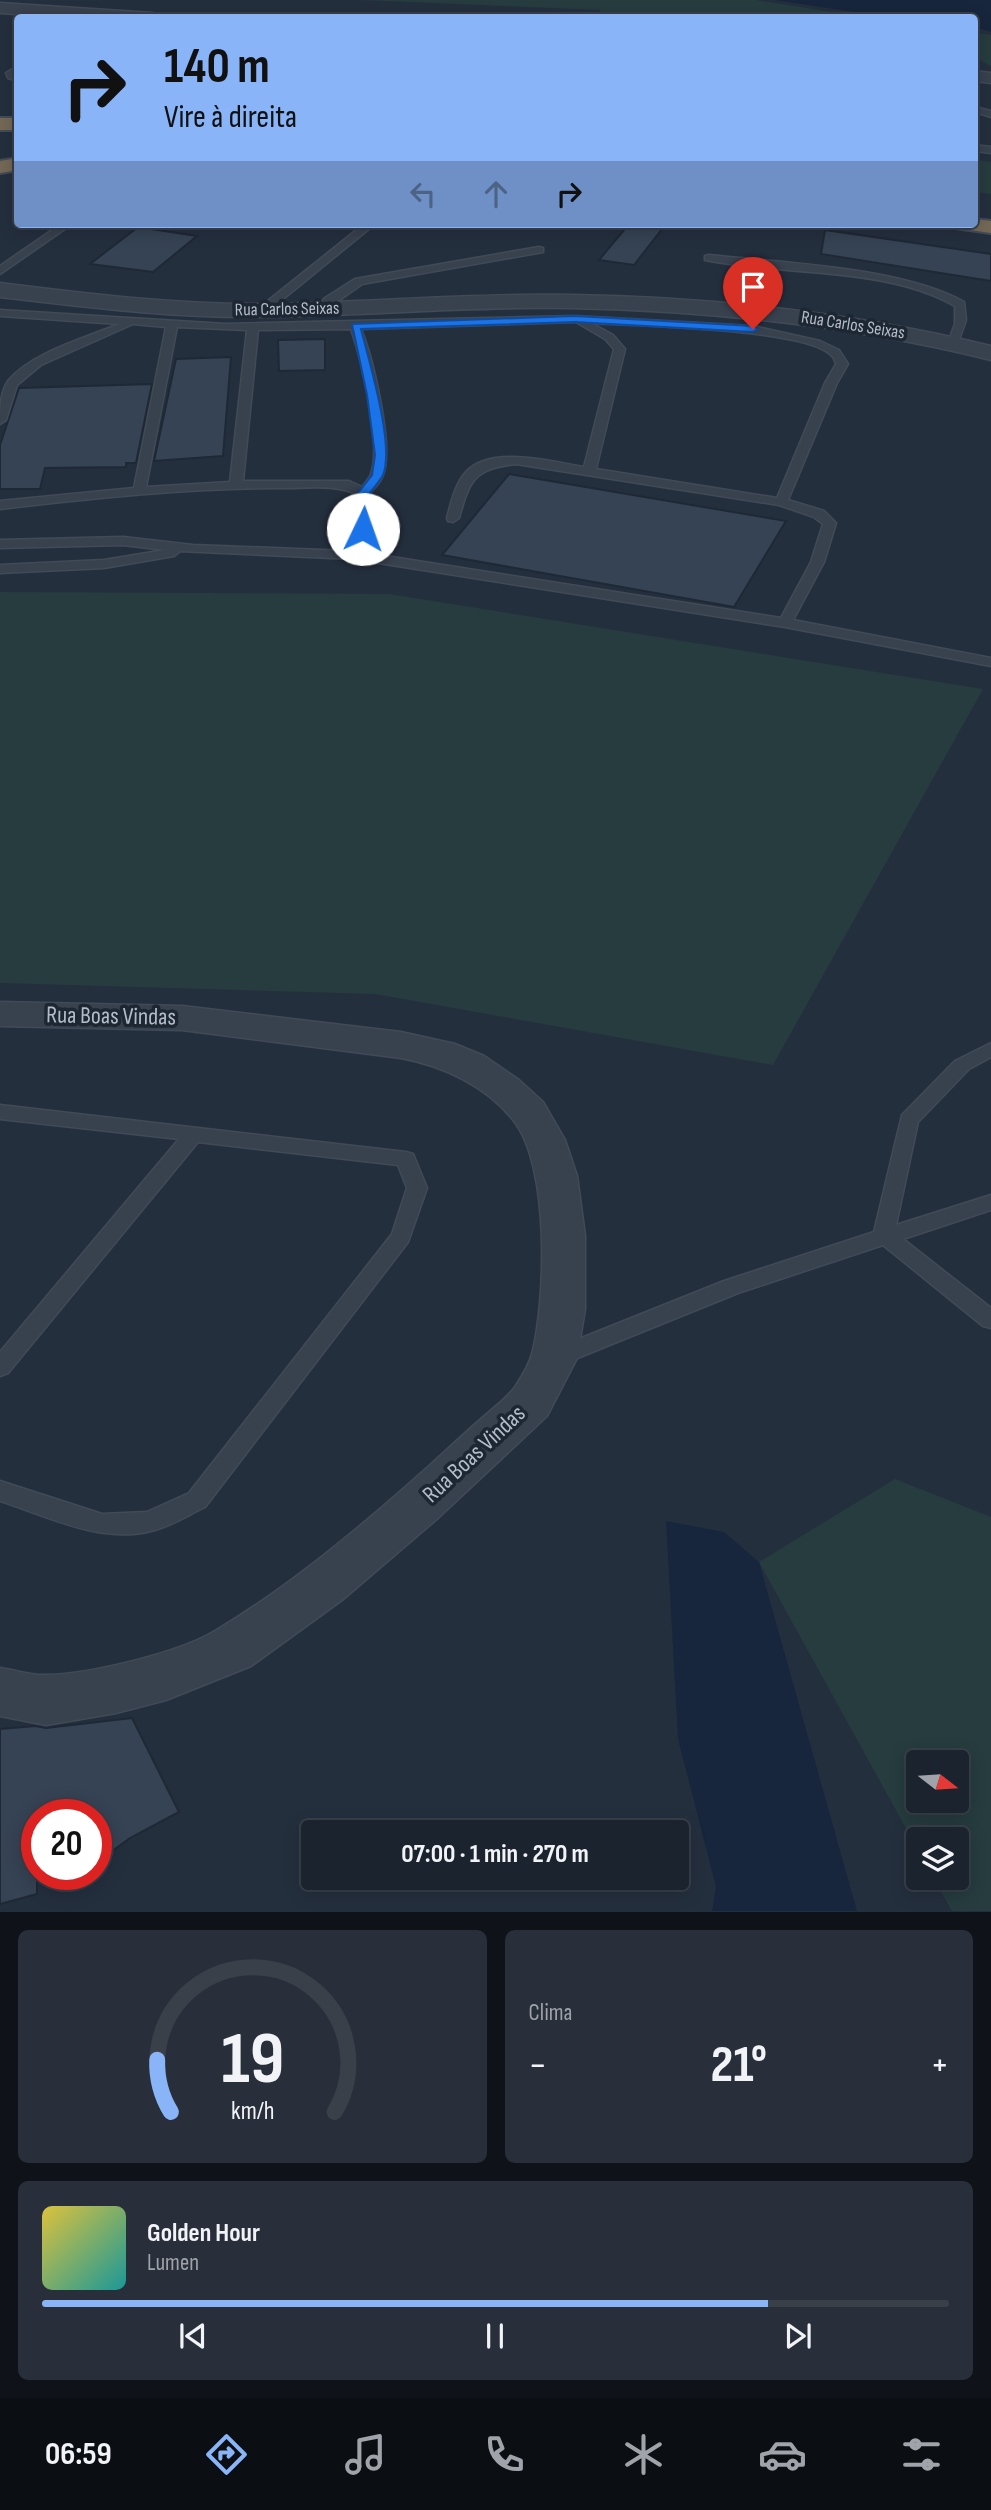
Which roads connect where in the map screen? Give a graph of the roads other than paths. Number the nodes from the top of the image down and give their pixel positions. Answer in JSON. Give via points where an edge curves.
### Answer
{"nodes":[{"id":1,"x":0,"y":8,"type":"edge"},
{"id":2,"x":84,"y":14,"type":"edge"},
{"id":3,"x":61,"y":228,"type":"edge"},
{"id":4,"x":365,"y":228,"type":"edge"},
{"id":5,"x":540,"y":250,"type":"dead end"},
{"id":6,"x":709,"y":258,"type":"dead end"},
{"id":7,"x":0,"y":271,"type":"edge"},
{"id":8,"x":0,"y":290,"type":"edge"},
{"id":9,"x":320,"y":309,"type":"junction"},
{"id":10,"x":0,"y":313,"type":"edge"},
{"id":11,"x":258,"y":318,"type":"junction"},
{"id":12,"x":575,"y":319,"type":"junction"},
{"id":13,"x":132,"y":322,"type":"junction"},
{"id":14,"x":172,"y":325,"type":"junction"},
{"id":15,"x":355,"y":326,"type":"junction"},
{"id":16,"x":953,"y":343,"type":"junction"},
{"id":17,"x":991,"y":354,"type":"edge"},
{"id":18,"x":0,"y":420,"type":"edge"},
{"id":19,"x":589,"y":472,"type":"junction"},
{"id":20,"x":236,"y":485,"type":"junction"},
{"id":21,"x":139,"y":492,"type":"junction"},
{"id":22,"x":364,"y":493,"type":"junction"},
{"id":23,"x":781,"y":502,"type":"junction"},
{"id":24,"x":0,"y":505,"type":"edge"},
{"id":25,"x":453,"y":518,"type":"dead end"},
{"id":26,"x":0,"y":544,"type":"edge"},
{"id":27,"x":193,"y":549,"type":"junction"},
{"id":28,"x":353,"y":555,"type":"junction"},
{"id":29,"x":0,"y":569,"type":"edge"},
{"id":30,"x":785,"y":623,"type":"junction"},
{"id":31,"x":991,"y":662,"type":"edge"},
{"id":32,"x":0,"y":1014,"type":"edge"},
{"id":33,"x":991,"y":1049,"type":"edge"},
{"id":34,"x":0,"y":1112,"type":"edge"},
{"id":35,"x":194,"y":1134,"type":"junction"},
{"id":36,"x":991,"y":1202,"type":"edge"},
{"id":37,"x":884,"y":1236,"type":"junction"},
{"id":38,"x":991,"y":1320,"type":"edge"},
{"id":39,"x":554,"y":1358,"type":"junction"},
{"id":40,"x":0,"y":1367,"type":"edge"},
{"id":41,"x":0,"y":1491,"type":"edge"},
{"id":42,"x":0,"y":1692,"type":"edge"}],
"edges":[{"from":1,"to":2,"type":"street"},
{"from":3,"to":7,"type":"lane"},
{"from":4,"to":11,"type":"lane"},
{"from":5,"to":9,"type":"lane","via":[[359,281]]},
{"from":6,"to":16,"type":"lane","via":[[898,282],[944,293],[960,304],[962,311]]},
{"from":8,"to":11,"type":"street","name":"Rua Carlos Seixas"},
{"from":9,"to":11,"type":"street","name":"Rua Carlos Seixas"},
{"from":9,"to":16,"type":"street","name":"Rua Carlos Seixas","via":[[507,301],[708,307],[854,323]]},
{"from":10,"to":13,"type":"lane"},
{"from":11,"to":14,"type":"lane"},
{"from":11,"to":15,"type":"lane"},
{"from":11,"to":20,"type":"lane"},
{"from":12,"to":15,"type":"lane"},
{"from":12,"to":19,"type":"lane","via":[[610,338],[620,349]]},
{"from":12,"to":23,"type":"lane","via":[[753,329],[816,343],[835,352],[842,364]]},
{"from":13,"to":14,"type":"lane"},
{"from":13,"to":18,"type":"lane","via":[[37,363],[12,384]]},
{"from":14,"to":21,"type":"lane"},
{"from":15,"to":22,"type":"lane","via":[[372,395],[380,455],[377,475]]},
{"from":16,"to":17,"type":"street","name":"Rua Carlos Seixas"},
{"from":19,"to":23,"type":"lane"},
{"from":19,"to":25,"type":"lane","via":[[516,460],[488,463],[469,473]]},
{"from":20,"to":21,"type":"lane"},
{"from":20,"to":22,"type":"lane","via":[[349,485]]},
{"from":21,"to":24,"type":"lane"},
{"from":22,"to":28,"type":"lane","via":[[367,510]]},
{"from":23,"to":30,"type":"lane","via":[[818,514],[830,523],[818,560]]},
{"from":26,"to":27,"type":"lane","via":[[123,541]]},
{"from":27,"to":28,"type":"lane"},
{"from":27,"to":29,"type":"lane","via":[[104,564]]},
{"from":28,"to":30,"type":"lane"},
{"from":30,"to":31,"type":"lane"},
{"from":32,"to":39,"type":"street","name":"Rua Boas Vindas","via":[[182,1017],[401,1045],[470,1065],[529,1112],[545,1140],[556,1176],[563,1236],[563,1309]]},
{"from":33,"to":37,"type":"lane","via":[[962,1065],[909,1120]]},
{"from":34,"to":35,"type":"lane"},
{"from":35,"to":40,"type":"lane"},
{"from":35,"to":41,"type":"lane","via":[[406,1159],[417,1188],[401,1237],[197,1500],[149,1522],[102,1524]]},
{"from":36,"to":37,"type":"lane"},
{"from":37,"to":38,"type":"lane"},
{"from":37,"to":39,"type":"lane","via":[[732,1287]]},
{"from":39,"to":42,"type":"street","name":"Rua Boas Vindas","via":[[530,1403],[481,1449],[324,1584],[232,1649],[166,1676],[116,1689],[46,1700]]}]}
